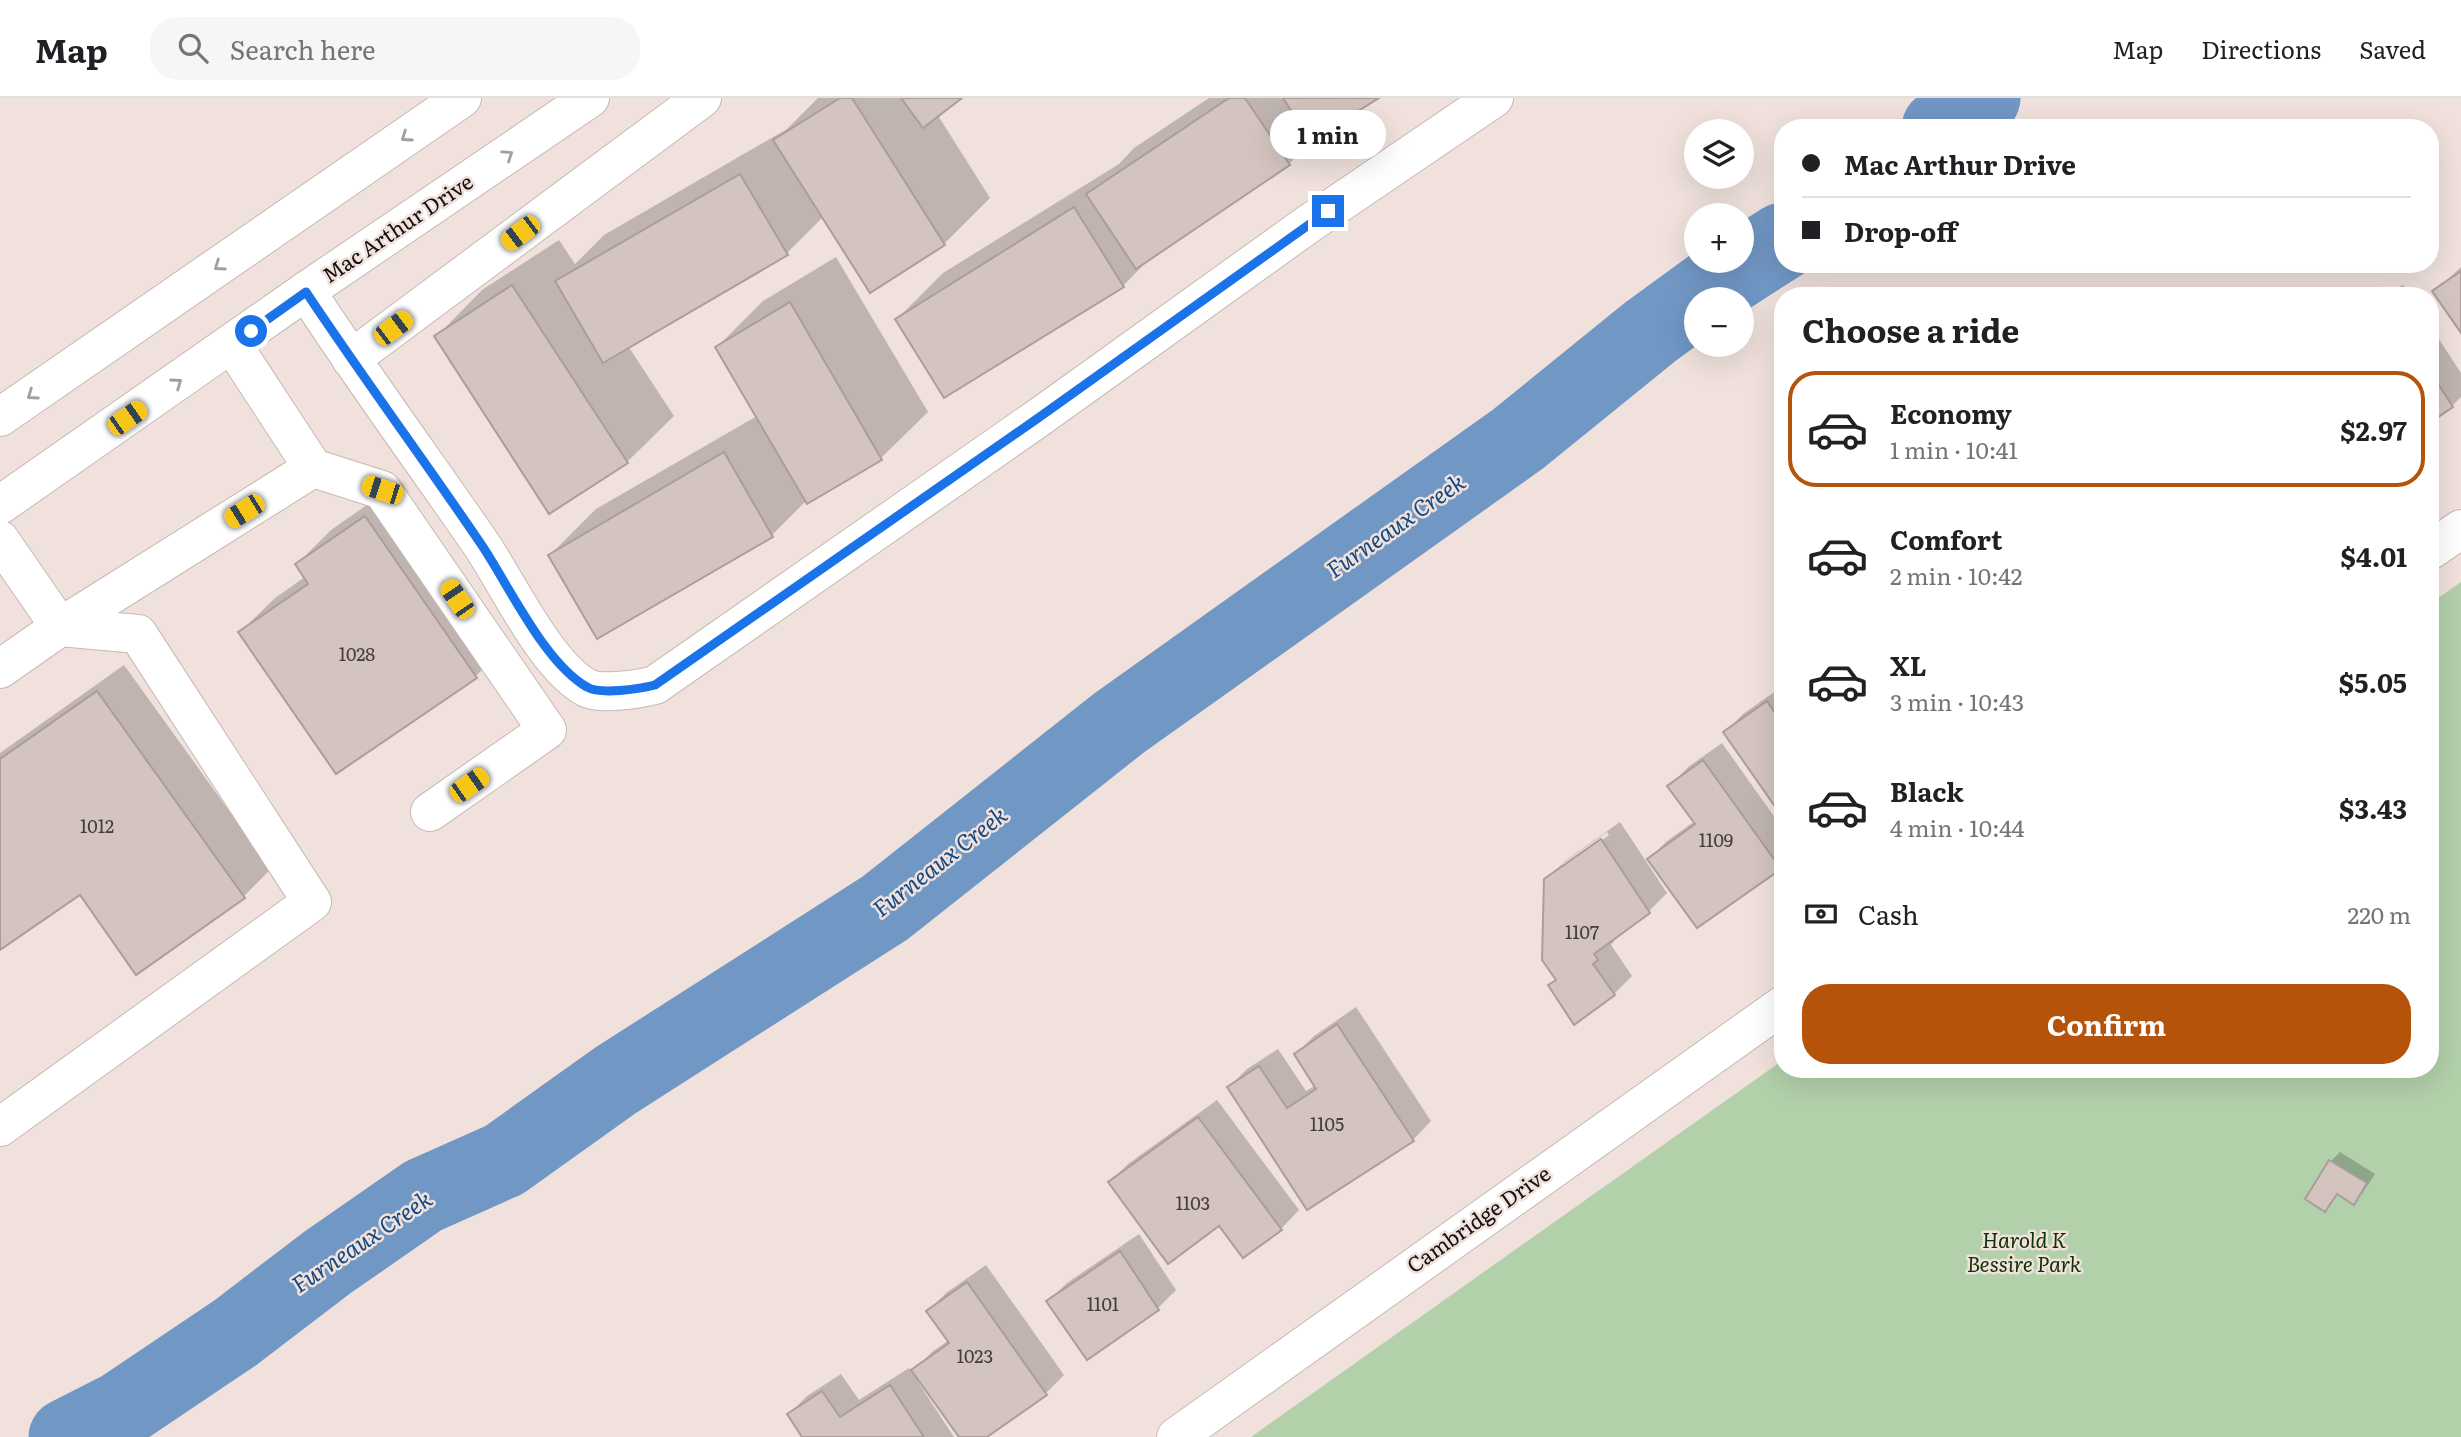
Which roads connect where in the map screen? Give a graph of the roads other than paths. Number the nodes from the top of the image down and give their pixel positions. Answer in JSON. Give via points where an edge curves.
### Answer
{"nodes":[{"id":1,"x":462,"y":98,"type":"edge"},
{"id":2,"x":590,"y":98,"type":"edge"},
{"id":3,"x":702,"y":98,"type":"edge"},
{"id":4,"x":1494,"y":98,"type":"edge"},
{"id":5,"x":659,"y":111,"type":"edge"},
{"id":6,"x":306,"y":292,"type":"junction"},
{"id":7,"x":233,"y":344,"type":"junction"},
{"id":8,"x":351,"y":359,"type":"junction"},
{"id":9,"x":0,"y":417,"type":"edge"},
{"id":10,"x":313,"y":468,"type":"junction"},
{"id":11,"x":0,"y":505,"type":"edge"},
{"id":12,"x":2461,"y":529,"type":"edge"},
{"id":13,"x":0,"y":540,"type":"edge"},
{"id":14,"x":2439,"y":544,"type":"edge"},
{"id":15,"x":60,"y":627,"type":"junction"},
{"id":16,"x":0,"y":669,"type":"edge"},
{"id":17,"x":430,"y":812,"type":"dead end"},
{"id":18,"x":1774,"y":1011,"type":"edge"},
{"id":19,"x":0,"y":1127,"type":"edge"},
{"id":20,"x":1176,"y":1437,"type":"edge"}],
"edges":[{"from":1,"to":9,"type":"street","one_way":true},
{"from":6,"to":2,"type":"street","name":"Mac Arthur Drive","one_way":true},
{"from":3,"to":5,"type":"street"},
{"from":4,"to":8,"type":"street","via":[[655,685],[630,691],[589,689],[556,662],[482,546]]},
{"from":5,"to":8,"type":"street"},
{"from":6,"to":7,"type":"street","name":"Mac Arthur Drive"},
{"from":6,"to":8,"type":"street"},
{"from":7,"to":10,"type":"street"},
{"from":11,"to":7,"type":"street","name":"Mac Arthur Drive","one_way":true},
{"from":10,"to":15,"type":"street"},
{"from":10,"to":17,"type":"street","via":[[382,490],[547,730]]},
{"from":12,"to":14,"type":"street"},
{"from":13,"to":15,"type":"street"},
{"from":15,"to":16,"type":"street"},
{"from":15,"to":19,"type":"street","via":[[138,634],[313,902]]},
{"from":18,"to":20,"type":"street","name":"Cambridge Drive"}]}
